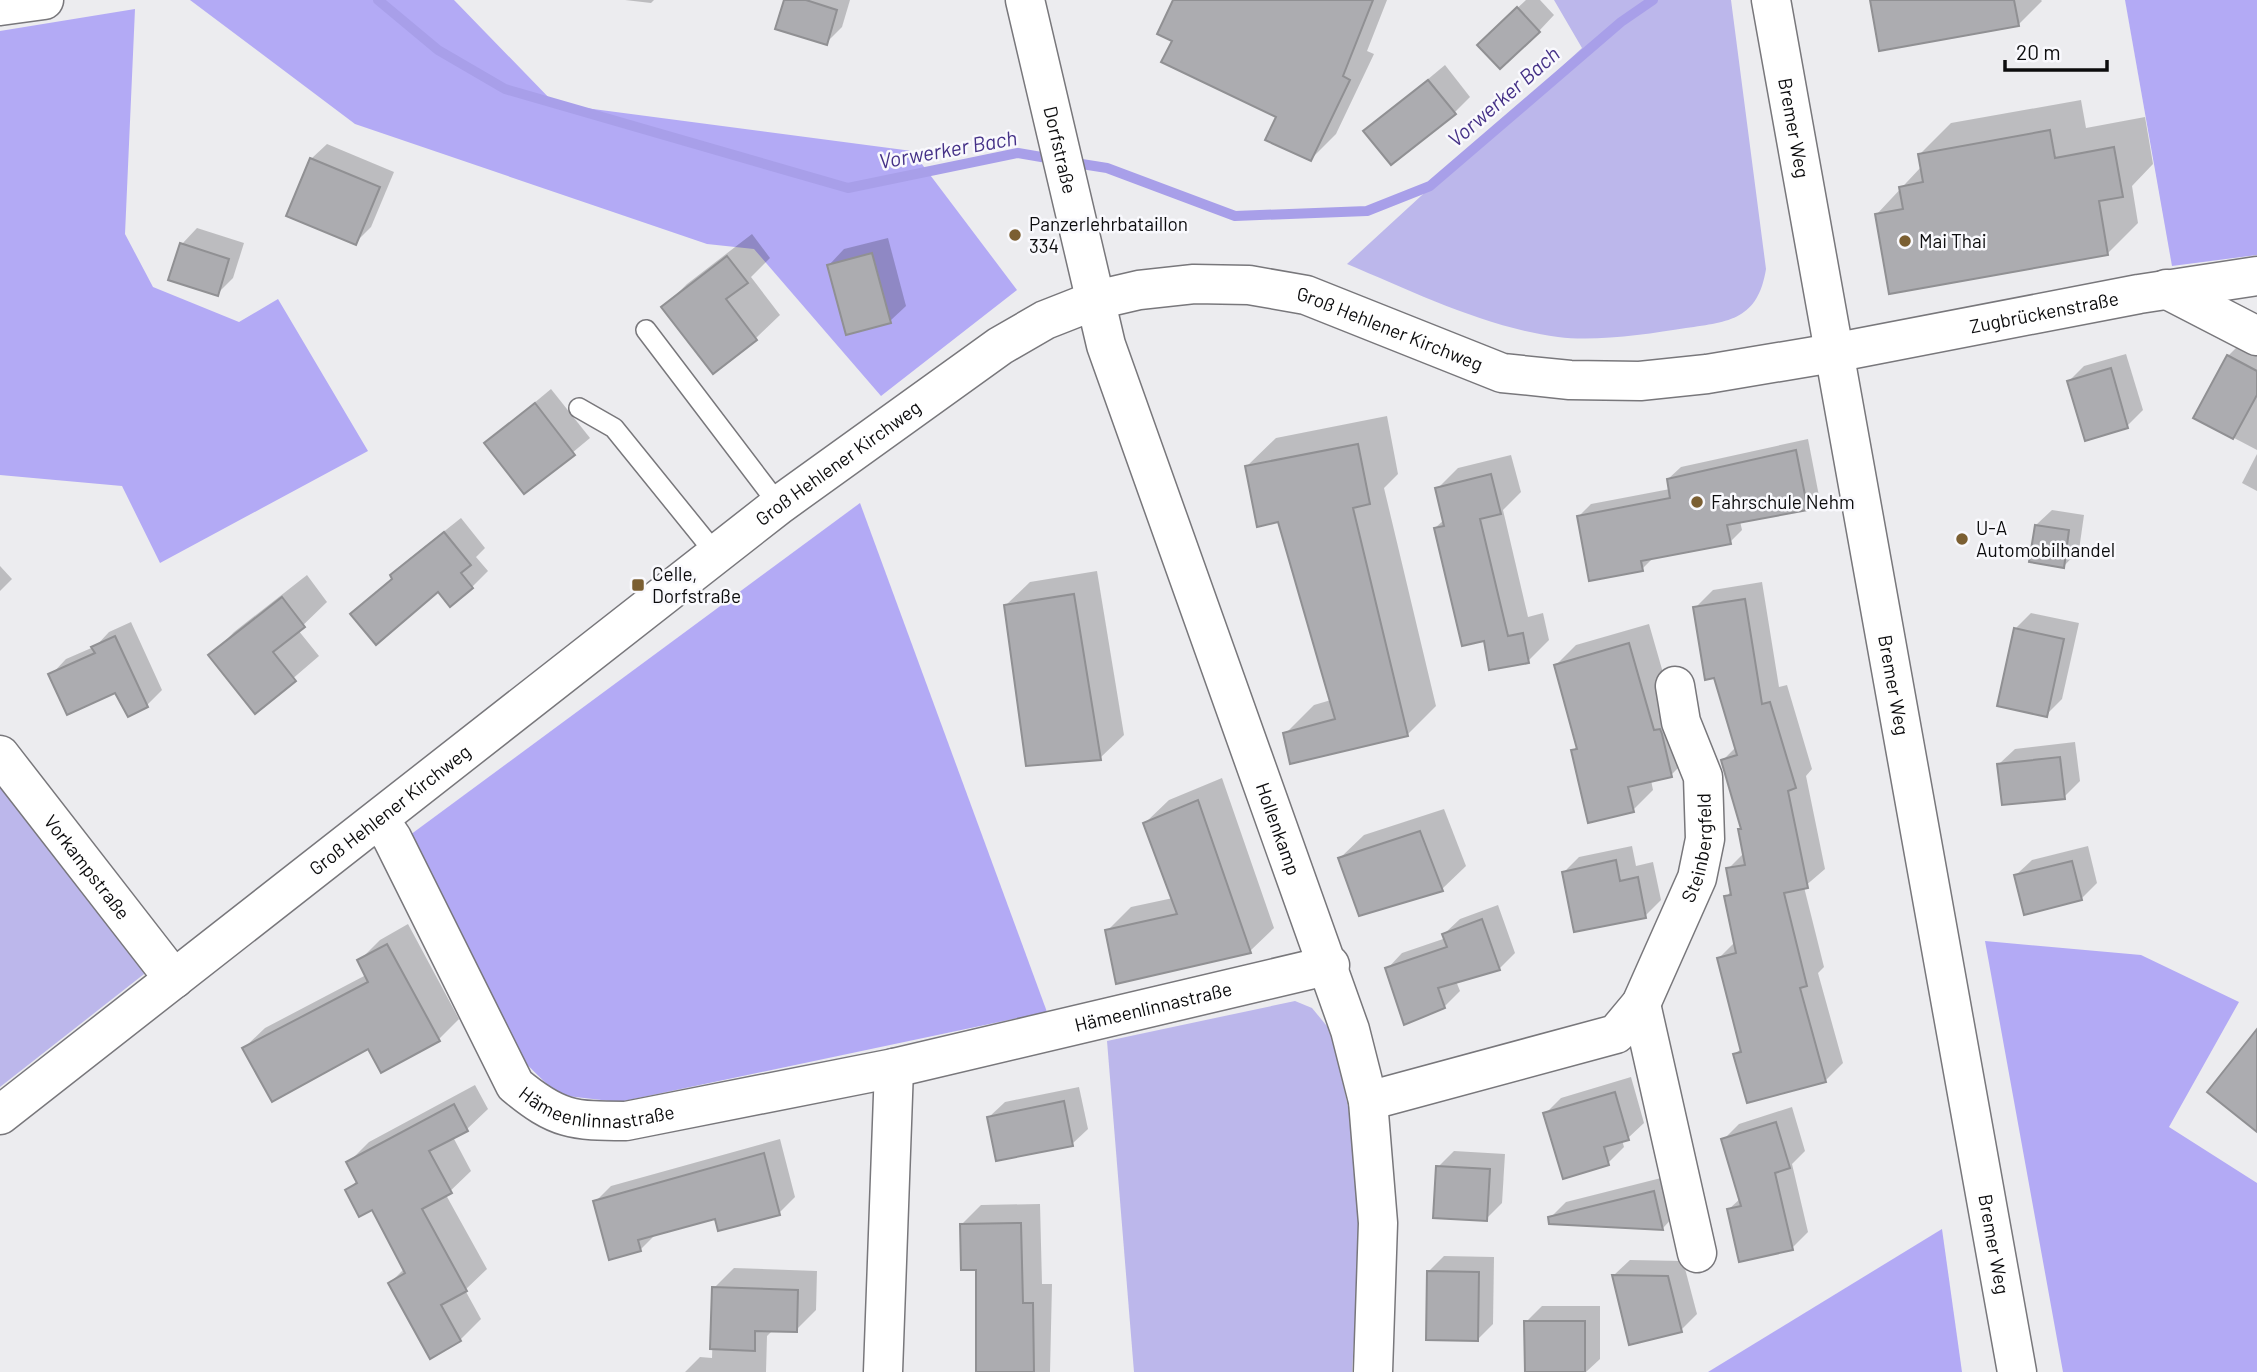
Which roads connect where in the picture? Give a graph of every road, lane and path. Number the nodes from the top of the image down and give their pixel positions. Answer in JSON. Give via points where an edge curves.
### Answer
{"nodes":[{"id":1,"x":44,"y":0,"type":"edge"},
{"id":2,"x":1025,"y":0,"type":"edge"},
{"id":3,"x":1771,"y":0,"type":"edge"},
{"id":4,"x":0,"y":6,"type":"edge"},
{"id":5,"x":2257,"y":276,"type":"edge"},
{"id":6,"x":2166,"y":289,"type":"junction"},
{"id":7,"x":1096,"y":300,"type":"junction"},
{"id":8,"x":646,"y":330,"type":"dead end"},
{"id":9,"x":2257,"y":336,"type":"edge"},
{"id":10,"x":1833,"y":353,"type":"junction"},
{"id":11,"x":579,"y":408,"type":"dead end"},
{"id":12,"x":779,"y":505,"type":"junction"},
{"id":13,"x":716,"y":554,"type":"junction"},
{"id":14,"x":1675,"y":686,"type":"dead end"},
{"id":15,"x":0,"y":755,"type":"edge"},
{"id":16,"x":379,"y":819,"type":"junction"},
{"id":17,"x":1330,"y":965,"type":"junction"},
{"id":18,"x":174,"y":979,"type":"junction"},
{"id":19,"x":1641,"y":1004,"type":"junction"},
{"id":20,"x":894,"y":1068,"type":"junction"},
{"id":21,"x":1368,"y":1101,"type":"junction"},
{"id":22,"x":0,"y":1115,"type":"edge"},
{"id":23,"x":1697,"y":1253,"type":"dead end"},
{"id":24,"x":883,"y":1372,"type":"edge"},
{"id":25,"x":1373,"y":1372,"type":"edge"},
{"id":26,"x":2017,"y":1372,"type":"edge"}],
"edges":[{"from":1,"to":4,"type":"street"},
{"from":2,"to":7,"type":"street","name":"Dorfstraße"},
{"from":3,"to":10,"type":"street","name":"Bremer Weg"},
{"from":5,"to":6,"type":"street","name":"Zugbrückenstraße"},
{"from":6,"to":9,"type":"street"},
{"from":6,"to":10,"type":"street","name":"Zugbrückenstraße"},
{"from":7,"to":10,"type":"street","name":"Groß Hehlener Kirchweg","via":[[1194,284],[1249,285],[1351,311],[1502,373],[1570,380],[1640,381]]},
{"from":7,"to":12,"type":"street","name":"Groß Hehlener Kirchweg","via":[[1045,320],[1000,346]]},
{"from":7,"to":17,"type":"street","name":"Hollenkamp","via":[[1106,345]]},
{"from":8,"to":12,"type":"lane"},
{"from":10,"to":26,"type":"street","name":"Bremer Weg"},
{"from":11,"to":13,"type":"lane","via":[[614,428]]},
{"from":12,"to":13,"type":"street","name":"Groß Hehlener Kirchweg"},
{"from":13,"to":16,"type":"street","name":"Groß Hehlener Kirchweg"},
{"from":14,"to":19,"type":"street","name":"Steinbergfeld","via":[[1681,722],[1703,777],[1705,839],[1697,877]]},
{"from":15,"to":18,"type":"street","name":"Vorkampstraße"},
{"from":16,"to":18,"type":"street","name":"Groß Hehlener Kirchweg"},
{"from":16,"to":20,"type":"street","name":"Hämeenlinnastraße","via":[[393,838],[515,1085],[544,1109],[584,1121],[626,1122]]},
{"from":17,"to":20,"type":"street","name":"Hämeenlinnastraße"},
{"from":17,"to":21,"type":"street","name":"Hollenkamp"},
{"from":18,"to":22,"type":"street","name":"Groß Hehlener Kirchweg"},
{"from":19,"to":21,"type":"street","name":"Steinbergfeld","via":[[1616,1034]]},
{"from":19,"to":23,"type":"street"},
{"from":20,"to":24,"type":"street"},
{"from":21,"to":25,"type":"street","name":"Hollenkamp","via":[[1378,1223]]}]}
